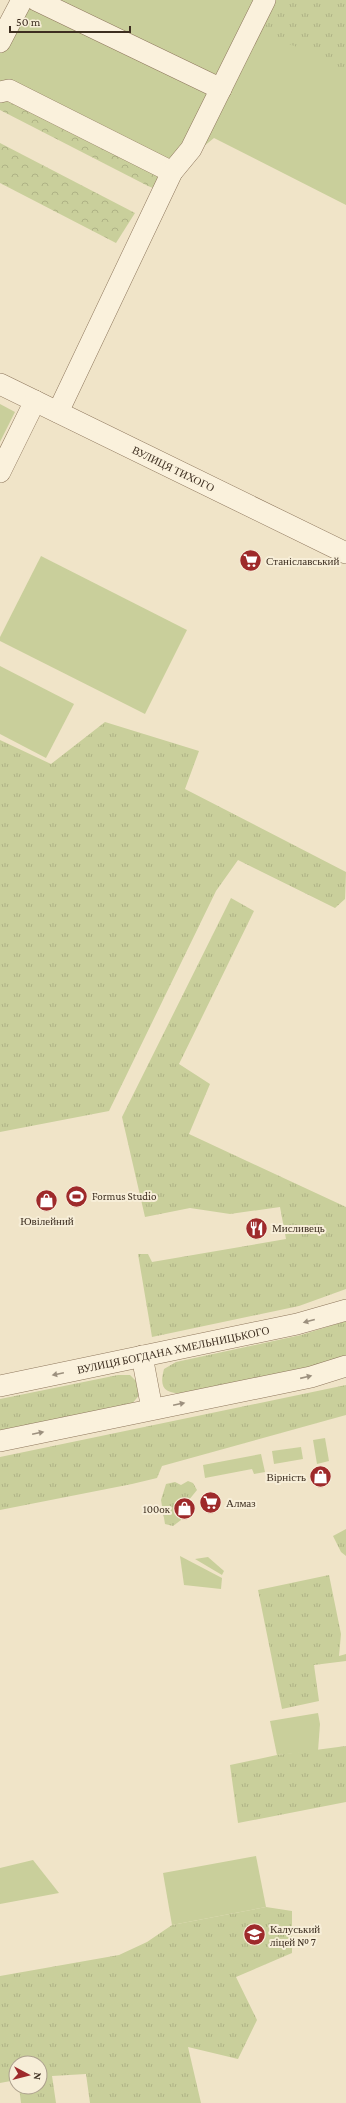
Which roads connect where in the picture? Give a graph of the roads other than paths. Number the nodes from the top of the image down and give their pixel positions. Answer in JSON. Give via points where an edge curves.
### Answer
{"nodes":[{"id":1,"x":22,"y":0,"type":"edge"},
{"id":2,"x":36,"y":0,"type":"edge"},
{"id":3,"x":265,"y":0,"type":"edge"},
{"id":4,"x":0,"y":42,"type":"edge"},
{"id":5,"x":221,"y":89,"type":"junction"},
{"id":6,"x":0,"y":92,"type":"edge"},
{"id":7,"x":172,"y":172,"type":"junction"},
{"id":8,"x":0,"y":384,"type":"edge"},
{"id":9,"x":35,"y":401,"type":"junction"},
{"id":10,"x":58,"y":412,"type":"junction"},
{"id":11,"x":0,"y":472,"type":"edge"},
{"id":12,"x":346,"y":553,"type":"edge"},
{"id":13,"x":346,"y":1310,"type":"edge"},
{"id":14,"x":142,"y":1356,"type":"junction"},
{"id":15,"x":346,"y":1366,"type":"edge"},
{"id":16,"x":0,"y":1386,"type":"edge"},
{"id":17,"x":152,"y":1409,"type":"junction"},
{"id":18,"x":0,"y":1441,"type":"edge"}],
"edges":[{"from":1,"to":4,"type":"street"},
{"from":2,"to":5,"type":"street"},
{"from":3,"to":5,"type":"street"},
{"from":5,"to":7,"type":"street","via":[[191,149]]},
{"from":6,"to":7,"type":"street","via":[[9,90]]},
{"from":7,"to":10,"type":"street"},
{"from":8,"to":9,"type":"street","name":"ВУЛИЦЯ ТИХОГО"},
{"from":9,"to":10,"type":"street","name":"ВУЛИЦЯ ТИХОГО"},
{"from":9,"to":11,"type":"street"},
{"from":10,"to":12,"type":"street","name":"ВУЛИЦЯ ТИХОГО"},
{"from":13,"to":14,"type":"street","name":"ВУЛИЦЯ БОГДАНА ХМЕЛЬНИЦЬКОГО","one_way":true,"via":[[297,1324]]},
{"from":14,"to":16,"type":"street","name":"ВУЛИЦЯ БОГДАНА ХМЕЛЬНИЦЬКОГО","one_way":true},
{"from":14,"to":17,"type":"street"},
{"from":17,"to":15,"type":"street","one_way":true,"via":[[311,1377]]},
{"from":18,"to":17,"type":"street","one_way":true}]}
